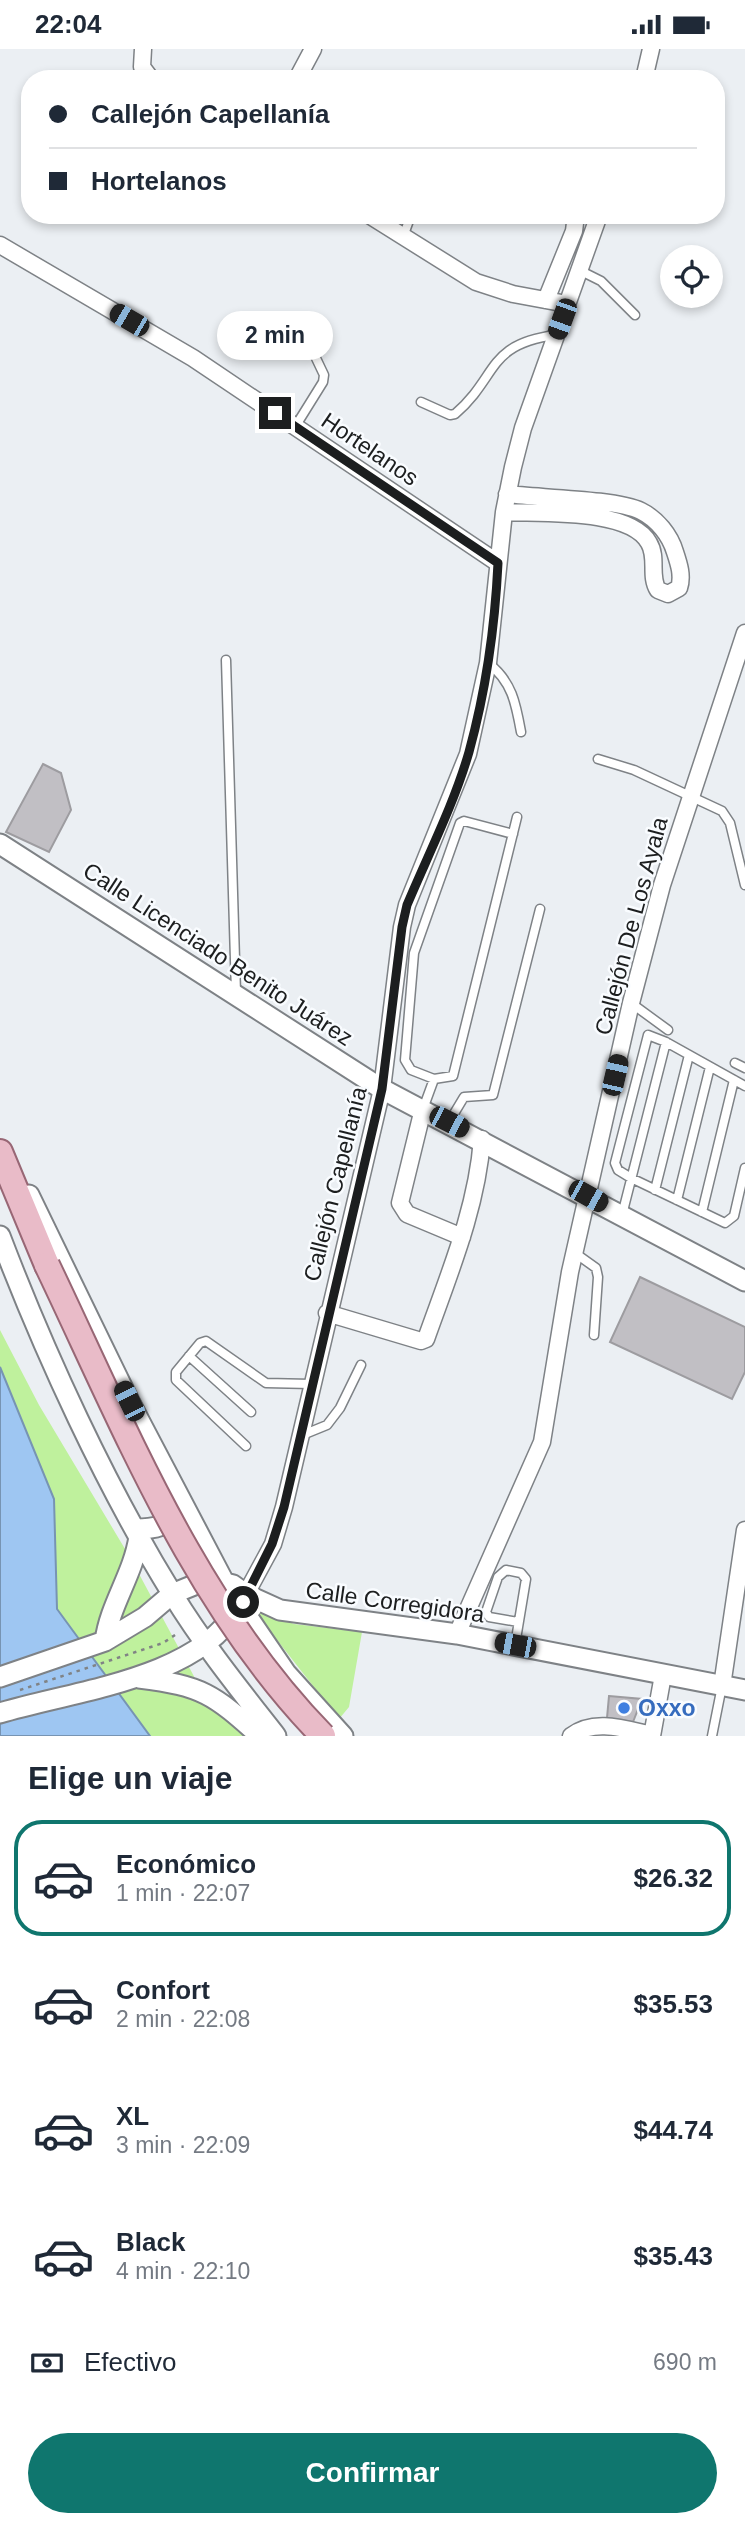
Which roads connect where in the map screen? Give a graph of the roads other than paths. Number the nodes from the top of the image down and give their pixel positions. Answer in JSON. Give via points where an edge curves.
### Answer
{"nodes":[{"id":1,"x":143,"y":49,"type":"edge"},
{"id":2,"x":313,"y":49,"type":"edge"},
{"id":3,"x":652,"y":49,"type":"edge"},
{"id":4,"x":144,"y":70,"type":"edge"},
{"id":5,"x":302,"y":70,"type":"edge"},
{"id":6,"x":646,"y":70,"type":"edge"},
{"id":7,"x":383,"y":224,"type":"edge"},
{"id":8,"x":408,"y":224,"type":"edge"},
{"id":9,"x":575,"y":224,"type":"edge"},
{"id":10,"x":596,"y":224,"type":"edge"},
{"id":11,"x":403,"y":237,"type":"junction"},
{"id":12,"x":0,"y":245,"type":"edge"},
{"id":13,"x":579,"y":270,"type":"junction"},
{"id":14,"x":546,"y":300,"type":"junction"},
{"id":15,"x":568,"y":304,"type":"junction"},
{"id":16,"x":635,"y":315,"type":"dead end"},
{"id":17,"x":556,"y":335,"type":"junction"},
{"id":18,"x":315,"y":356,"type":"dead end"},
{"id":19,"x":421,"y":402,"type":"dead end"},
{"id":20,"x":295,"y":427,"type":"junction"},
{"id":21,"x":508,"y":494,"type":"junction"},
{"id":22,"x":555,"y":507,"type":"junction"},
{"id":23,"x":504,"y":512,"type":"junction"},
{"id":24,"x":498,"y":563,"type":"junction"},
{"id":25,"x":745,"y":633,"type":"edge"},
{"id":26,"x":741,"y":657,"type":"edge"},
{"id":27,"x":226,"y":660,"type":"dead end"},
{"id":28,"x":488,"y":663,"type":"junction"},
{"id":29,"x":521,"y":732,"type":"dead end"},
{"id":30,"x":598,"y":759,"type":"dead end"},
{"id":31,"x":690,"y":795,"type":"junction"},
{"id":32,"x":517,"y":817,"type":"dead end"},
{"id":33,"x":513,"y":834,"type":"junction"},
{"id":34,"x":0,"y":844,"type":"edge"},
{"id":35,"x":745,"y":885,"type":"edge"},
{"id":36,"x":540,"y":909,"type":"dead end"},
{"id":37,"x":236,"y":994,"type":"junction"},
{"id":38,"x":631,"y":1003,"type":"junction"},
{"id":39,"x":668,"y":1030,"type":"dead end"},
{"id":40,"x":666,"y":1042,"type":"junction"},
{"id":41,"x":690,"y":1055,"type":"junction"},
{"id":42,"x":735,"y":1063,"type":"dead end"},
{"id":43,"x":710,"y":1067,"type":"junction"},
{"id":44,"x":745,"y":1068,"type":"edge"},
{"id":45,"x":434,"y":1079,"type":"junction"},
{"id":46,"x":734,"y":1080,"type":"junction"},
{"id":47,"x":745,"y":1086,"type":"edge"},
{"id":48,"x":382,"y":1089,"type":"junction"},
{"id":49,"x":424,"y":1109,"type":"junction"},
{"id":50,"x":449,"y":1122,"type":"junction"},
{"id":51,"x":0,"y":1138,"type":"edge"},
{"id":52,"x":482,"y":1139,"type":"junction"},
{"id":53,"x":0,"y":1152,"type":"edge"},
{"id":54,"x":745,"y":1168,"type":"edge"},
{"id":55,"x":631,"y":1178,"type":"junction"},
{"id":56,"x":655,"y":1190,"type":"junction"},
{"id":57,"x":0,"y":1194,"type":"edge"},
{"id":58,"x":588,"y":1196,"type":"junction"},
{"id":59,"x":677,"y":1200,"type":"junction"},
{"id":60,"x":702,"y":1212,"type":"junction"},
{"id":61,"x":622,"y":1215,"type":"junction"},
{"id":62,"x":0,"y":1236,"type":"edge"},
{"id":63,"x":462,"y":1237,"type":"junction"},
{"id":64,"x":575,"y":1253,"type":"junction"},
{"id":65,"x":41,"y":1268,"type":"junction"},
{"id":66,"x":745,"y":1281,"type":"edge"},
{"id":67,"x":327,"y":1313,"type":"junction"},
{"id":68,"x":594,"y":1335,"type":"dead end"},
{"id":69,"x":189,"y":1356,"type":"junction"},
{"id":70,"x":361,"y":1365,"type":"dead end"},
{"id":71,"x":311,"y":1384,"type":"junction"},
{"id":72,"x":251,"y":1412,"type":"dead end"},
{"id":73,"x":300,"y":1436,"type":"junction"},
{"id":74,"x":246,"y":1446,"type":"dead end"},
{"id":75,"x":176,"y":1492,"type":"junction"},
{"id":76,"x":137,"y":1533,"type":"junction"},
{"id":77,"x":744,"y":1540,"type":"edge"},
{"id":78,"x":224,"y":1582,"type":"junction"},
{"id":79,"x":172,"y":1594,"type":"junction"},
{"id":80,"x":243,"y":1601,"type":"junction"},
{"id":81,"x":519,"y":1622,"type":"junction"},
{"id":82,"x":457,"y":1634,"type":"junction"},
{"id":83,"x":98,"y":1644,"type":"junction"},
{"id":84,"x":208,"y":1645,"type":"junction"},
{"id":85,"x":515,"y":1645,"type":"junction"},
{"id":86,"x":286,"y":1673,"type":"junction"},
{"id":87,"x":663,"y":1675,"type":"junction"},
{"id":88,"x":125,"y":1679,"type":"junction"},
{"id":89,"x":6,"y":1685,"type":"edge"},
{"id":90,"x":722,"y":1686,"type":"junction"},
{"id":91,"x":745,"y":1690,"type":"edge"},
{"id":92,"x":248,"y":1699,"type":"junction"},
{"id":93,"x":0,"y":1713,"type":"edge"},
{"id":94,"x":652,"y":1735,"type":"edge"},
{"id":95,"x":260,"y":1736,"type":"edge"},
{"id":96,"x":276,"y":1736,"type":"edge"},
{"id":97,"x":302,"y":1736,"type":"edge"},
{"id":98,"x":323,"y":1736,"type":"edge"},
{"id":99,"x":343,"y":1736,"type":"edge"},
{"id":100,"x":571,"y":1736,"type":"edge"},
{"id":101,"x":712,"y":1736,"type":"edge"}],
"edges":[{"from":1,"to":4,"type":"street"},
{"from":2,"to":5,"type":"street"},
{"from":3,"to":6,"type":"street"},
{"from":7,"to":11,"type":"street"},
{"from":8,"to":11,"type":"lane"},
{"from":9,"to":14,"type":"street"},
{"from":10,"to":13,"type":"street","name":"Callejón Capellanía"},
{"from":11,"to":14,"type":"street","via":[[476,282]]},
{"from":12,"to":20,"type":"street","name":"Hortelanos","via":[[194,358]]},
{"from":13,"to":15,"type":"street","name":"Callejón Capellanía"},
{"from":13,"to":16,"type":"lane","via":[[601,281]]},
{"from":14,"to":15,"type":"street"},
{"from":15,"to":17,"type":"street","name":"Callejón Capellanía"},
{"from":17,"to":19,"type":"lane","via":[[527,339],[507,350],[455,414]]},
{"from":17,"to":21,"type":"street","name":"Callejón Capellanía","via":[[523,428]]},
{"from":18,"to":20,"type":"lane","via":[[323,382]]},
{"from":20,"to":24,"type":"street","name":"Hortelanos"},
{"from":21,"to":22,"type":"street"},
{"from":21,"to":23,"type":"street","name":"Callejón Capellanía"},
{"from":22,"to":22,"type":"street","via":[[634,527],[654,553],[658,590],[668,594],[679,589],[673,546],[653,518],[631,507]]},
{"from":22,"to":23,"type":"street"},
{"from":23,"to":24,"type":"street","name":"Callejón Capellanía"},
{"from":24,"to":28,"type":"street","name":"Callejón Capellanía"},
{"from":25,"to":26,"type":"street","name":"Callejón De Los Ayala"},
{"from":26,"to":31,"type":"street","name":"Callejón De Los Ayala"},
{"from":27,"to":37,"type":"lane"},
{"from":28,"to":29,"type":"lane","via":[[501,672],[515,697]]},
{"from":28,"to":48,"type":"street","name":"Callejón Capellanía","via":[[468,754],[407,905]]},
{"from":30,"to":31,"type":"lane"},
{"from":31,"to":35,"type":"lane","via":[[722,811],[730,823]]},
{"from":31,"to":38,"type":"street","name":"Callejón De Los Ayala"},
{"from":32,"to":33,"type":"lane"},
{"from":33,"to":45,"type":"lane","via":[[453,1076]]},
{"from":33,"to":45,"type":"lane","via":[[460,823],[414,953],[405,1060],[411,1070]]},
{"from":34,"to":37,"type":"street","name":"Calle Licenciado Benito Juárez"},
{"from":36,"to":50,"type":"lane","via":[[493,1095],[464,1097]]},
{"from":37,"to":48,"type":"street","name":"Calle Licenciado Benito Juárez"},
{"from":38,"to":39,"type":"lane"},
{"from":38,"to":58,"type":"street","name":"Callejón De Los Ayala"},
{"from":40,"to":41,"type":"lane"},
{"from":40,"to":55,"type":"lane"},
{"from":40,"to":55,"type":"lane","via":[[648,1035],[641,1054],[615,1159],[618,1170]]},
{"from":41,"to":43,"type":"lane"},
{"from":41,"to":56,"type":"lane"},
{"from":42,"to":44,"type":"lane"},
{"from":43,"to":46,"type":"lane"},
{"from":43,"to":59,"type":"lane"},
{"from":45,"to":49,"type":"lane"},
{"from":46,"to":47,"type":"lane"},
{"from":46,"to":60,"type":"lane"},
{"from":48,"to":49,"type":"street","name":"Calle Licenciado Benito Juárez"},
{"from":48,"to":67,"type":"street","name":"Callejón Capellanía"},
{"from":49,"to":50,"type":"street","name":"Calle Licenciado Benito Juárez"},
{"from":49,"to":63,"type":"street","via":[[400,1203],[407,1214]]},
{"from":50,"to":52,"type":"street","name":"Calle Licenciado Benito Juárez"},
{"from":51,"to":75,"type":"street"},
{"from":52,"to":58,"type":"street","name":"Calle Licenciado Benito Juárez"},
{"from":52,"to":63,"type":"street","via":[[481,1163]]},
{"from":53,"to":65,"type":"main road"},
{"from":54,"to":60,"type":"lane","via":[[732,1220],[725,1223]]},
{"from":55,"to":56,"type":"lane"},
{"from":55,"to":61,"type":"lane"},
{"from":56,"to":59,"type":"lane"},
{"from":57,"to":65,"type":"main road"},
{"from":58,"to":61,"type":"street","name":"Calle Licenciado Benito Juárez"},
{"from":58,"to":64,"type":"street","name":"Callejón De Los Ayala"},
{"from":59,"to":60,"type":"lane"},
{"from":61,"to":66,"type":"street","name":"Calle Licenciado Benito Juárez"},
{"from":62,"to":76,"type":"street","via":[[29,1310]]},
{"from":63,"to":67,"type":"street","via":[[426,1339]]},
{"from":64,"to":68,"type":"lane","via":[[596,1268]]},
{"from":64,"to":82,"type":"street","name":"Callejón De Los Ayala","via":[[542,1442]]},
{"from":65,"to":97,"type":"main road","via":[[138,1489],[178,1563],[228,1645]]},
{"from":65,"to":98,"type":"main road","bridge":true,"via":[[190,1558],[239,1635]]},
{"from":67,"to":71,"type":"street","name":"Callejón Capellanía"},
{"from":69,"to":71,"type":"lane","via":[[206,1341],[266,1383]]},
{"from":69,"to":72,"type":"lane"},
{"from":69,"to":74,"type":"lane","via":[[176,1372],[176,1380]]},
{"from":70,"to":73,"type":"lane","via":[[327,1425]]},
{"from":71,"to":73,"type":"street","name":"Callejón Capellanía"},
{"from":73,"to":80,"type":"street","name":"Callejón Capellanía","via":[[272,1544]]},
{"from":75,"to":76,"type":"street","via":[[173,1516]]},
{"from":75,"to":78,"type":"street"},
{"from":76,"to":79,"type":"street"},
{"from":76,"to":83,"type":"street","via":[[132,1572]]},
{"from":77,"to":90,"type":"street"},
{"from":78,"to":79,"type":"street","via":[[209,1579]]},
{"from":78,"to":80,"type":"street"},
{"from":79,"to":83,"type":"street","via":[[145,1617]]},
{"from":79,"to":84,"type":"street"},
{"from":80,"to":82,"type":"street","name":"Calle Corregidora"},
{"from":80,"to":84,"type":"street"},
{"from":80,"to":86,"type":"street"},
{"from":81,"to":81,"type":"lane","via":[[526,1579],[522,1573],[506,1570],[498,1577],[486,1612],[488,1617]]},
{"from":81,"to":85,"type":"lane"},
{"from":82,"to":85,"type":"street","name":"Calle Corregidora"},
{"from":83,"to":89,"type":"street"},
{"from":84,"to":88,"type":"street","via":[[168,1666]]},
{"from":84,"to":92,"type":"street"},
{"from":85,"to":87,"type":"street","name":"Calle Corregidora"},
{"from":86,"to":92,"type":"street","via":[[267,1677]]},
{"from":86,"to":99,"type":"street"},
{"from":87,"to":90,"type":"street","name":"Calle Corregidora"},
{"from":87,"to":94,"type":"street"},
{"from":88,"to":93,"type":"street"},
{"from":88,"to":95,"type":"street","via":[[200,1689],[215,1696]]},
{"from":90,"to":91,"type":"street","name":"Calle Corregidora"},
{"from":90,"to":101,"type":"lane"},
{"from":92,"to":96,"type":"street"},
{"from":94,"to":100,"type":"street","via":[[600,1725]]}]}
